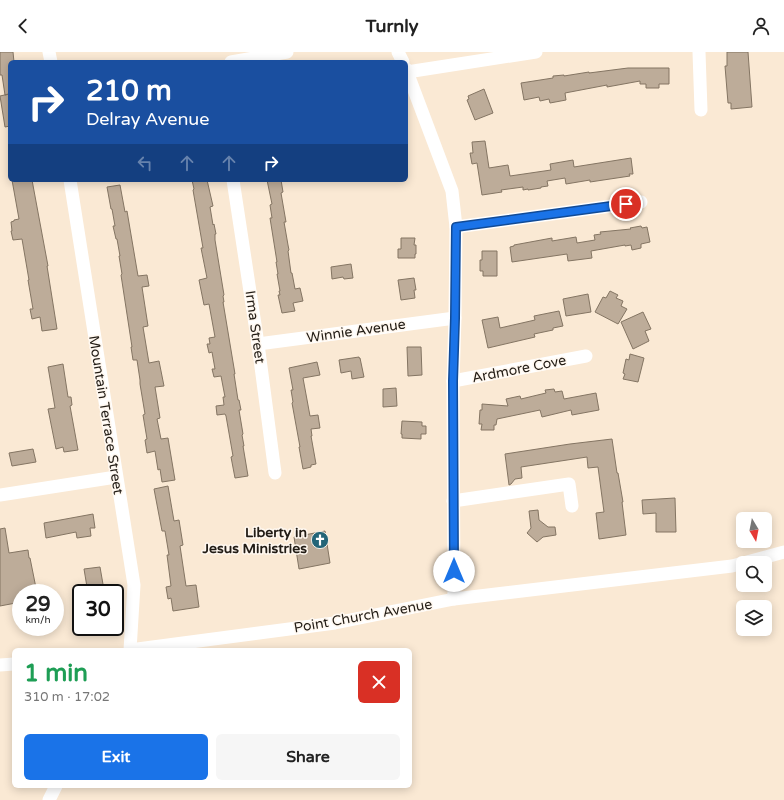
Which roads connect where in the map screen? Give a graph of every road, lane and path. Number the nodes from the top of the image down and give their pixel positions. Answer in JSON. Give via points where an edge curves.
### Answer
{"nodes":[{"id":1,"x":287,"y":52,"type":"edge"},
{"id":2,"x":536,"y":52,"type":"edge"},
{"id":3,"x":699,"y":52,"type":"edge"},
{"id":4,"x":242,"y":60,"type":"edge"},
{"id":5,"x":408,"y":68,"type":"edge"},
{"id":6,"x":408,"y":76,"type":"edge"},
{"id":7,"x":701,"y":110,"type":"dead end"},
{"id":8,"x":70,"y":182,"type":"edge"},
{"id":9,"x":233,"y":182,"type":"edge"},
{"id":10,"x":641,"y":202,"type":"dead end"},
{"id":11,"x":456,"y":227,"type":"junction"},
{"id":12,"x":455,"y":318,"type":"junction"},
{"id":13,"x":258,"y":344,"type":"junction"},
{"id":14,"x":586,"y":356,"type":"dead end"},
{"id":15,"x":453,"y":381,"type":"junction"},
{"id":16,"x":276,"y":473,"type":"dead end"},
{"id":17,"x":116,"y":477,"type":"junction"},
{"id":18,"x":0,"y":495,"type":"edge"},
{"id":19,"x":454,"y":501,"type":"junction"},
{"id":20,"x":572,"y":506,"type":"dead end"},
{"id":21,"x":784,"y":552,"type":"edge"},
{"id":22,"x":454,"y":599,"type":"junction"},
{"id":23,"x":130,"y":648,"type":"edge"},
{"id":24,"x":145,"y":648,"type":"edge"},
{"id":25,"x":12,"y":664,"type":"edge"},
{"id":26,"x":0,"y":665,"type":"edge"},
{"id":27,"x":55,"y":788,"type":"edge"},
{"id":28,"x":49,"y":800,"type":"edge"}],
"edges":[{"from":1,"to":4,"type":"street"},
{"from":2,"to":5,"type":"street"},
{"from":3,"to":7,"type":"street"},
{"from":6,"to":11,"type":"street","via":[[452,190]]},
{"from":8,"to":17,"type":"street","name":"Mountain Terrace Street"},
{"from":9,"to":13,"type":"street","name":"Irma Street"},
{"from":10,"to":11,"type":"street"},
{"from":11,"to":12,"type":"street"},
{"from":12,"to":13,"type":"street","name":"Winnie Avenue"},
{"from":12,"to":15,"type":"street"},
{"from":13,"to":16,"type":"street","name":"Irma Street"},
{"from":14,"to":15,"type":"street","name":"Ardmore Cove"},
{"from":15,"to":19,"type":"street"},
{"from":17,"to":18,"type":"street"},
{"from":17,"to":23,"type":"street","name":"Mountain Terrace Street","via":[[134,585]]},
{"from":19,"to":20,"type":"street","via":[[569,484]]},
{"from":19,"to":22,"type":"street"},
{"from":21,"to":22,"type":"street","name":"Point Church Avenue","via":[[732,566]]},
{"from":22,"to":24,"type":"street","name":"Point Church Avenue","via":[[335,623]]},
{"from":25,"to":26,"type":"street"},
{"from":27,"to":28,"type":"street"}]}
